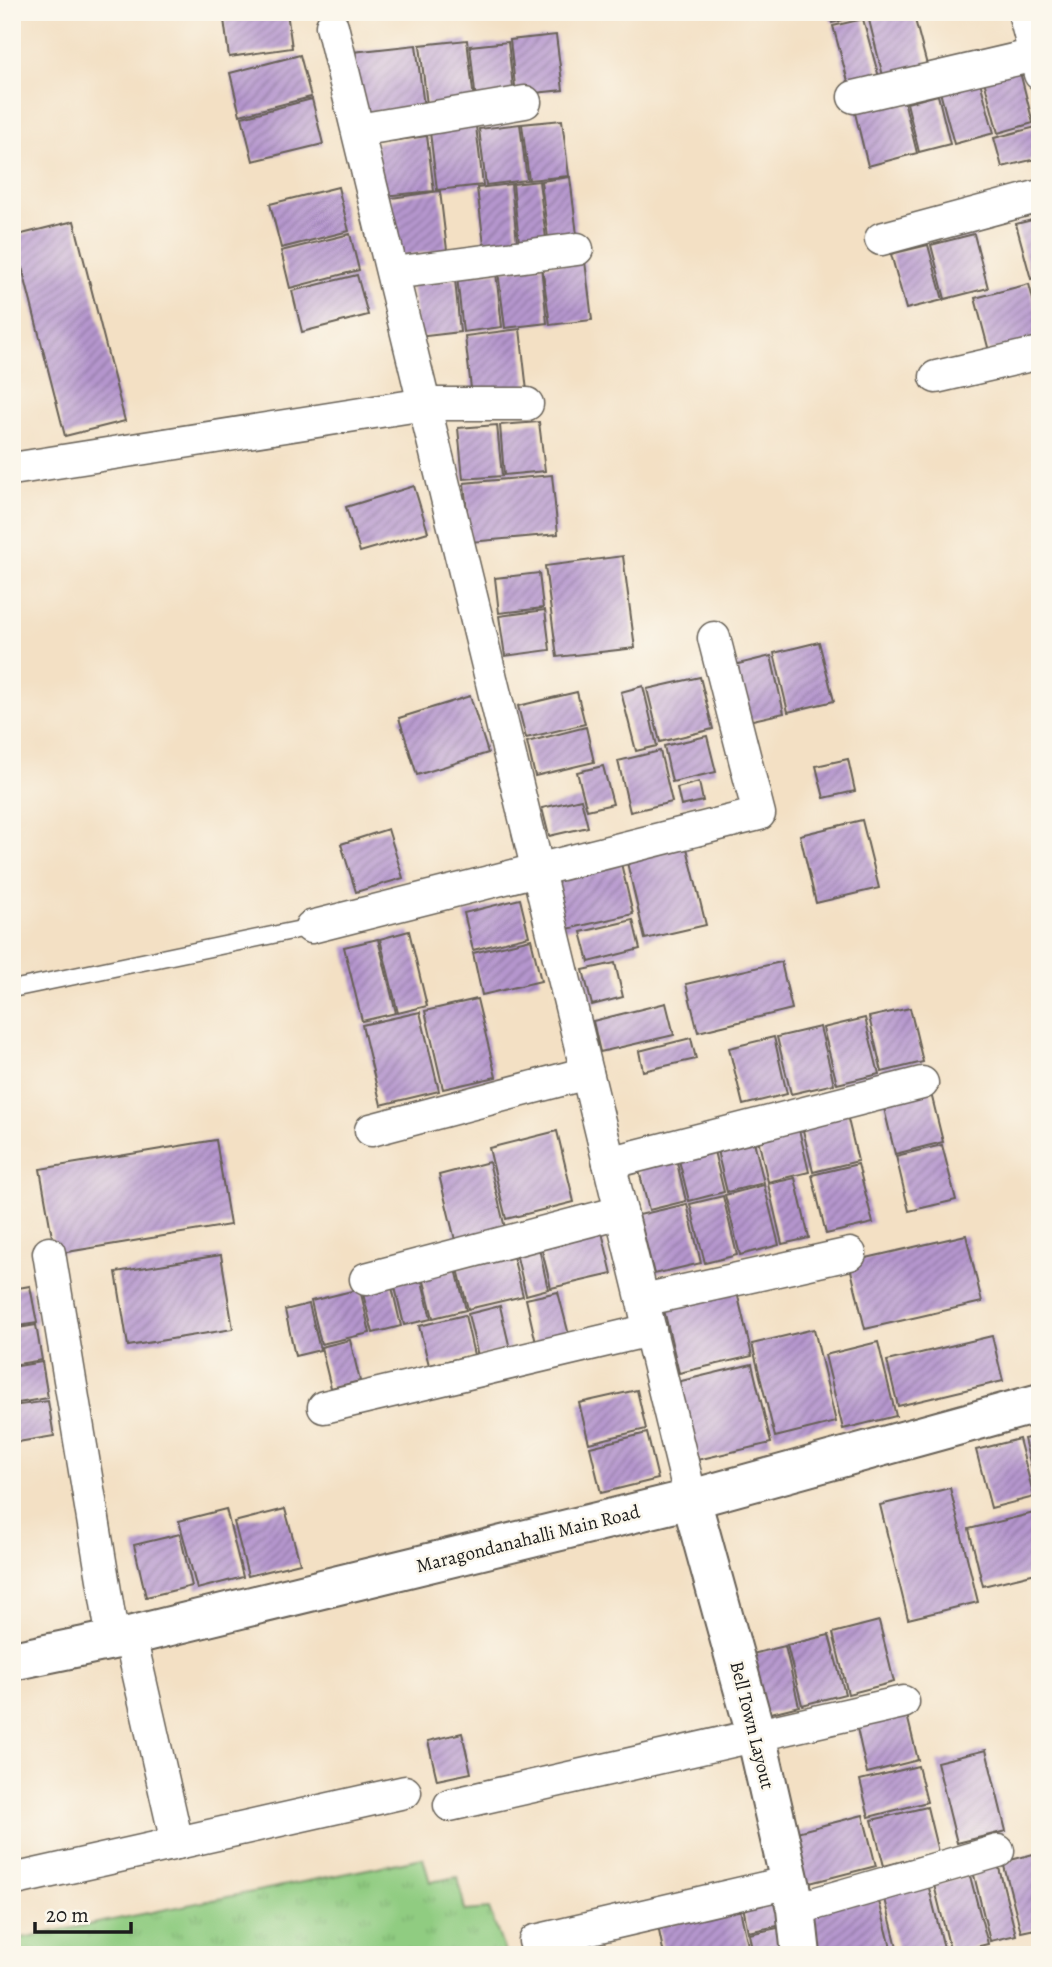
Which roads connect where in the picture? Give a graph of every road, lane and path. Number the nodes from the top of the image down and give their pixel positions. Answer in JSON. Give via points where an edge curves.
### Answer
{"nodes":[{"id":1,"x":1024,"y":12,"type":"edge"},
{"id":2,"x":332,"y":26,"type":"dead end"},
{"id":3,"x":1037,"y":64,"type":"edge"},
{"id":4,"x":854,"y":97,"type":"dead end"},
{"id":5,"x":524,"y":102,"type":"dead end"},
{"id":6,"x":358,"y":130,"type":"junction"},
{"id":7,"x":1040,"y":196,"type":"edge"},
{"id":8,"x":881,"y":239,"type":"dead end"},
{"id":9,"x":578,"y":249,"type":"dead end"},
{"id":10,"x":393,"y":273,"type":"junction"},
{"id":11,"x":1040,"y":353,"type":"edge"},
{"id":12,"x":936,"y":377,"type":"dead end"},
{"id":13,"x":425,"y":404,"type":"junction"},
{"id":14,"x":527,"y":404,"type":"dead end"},
{"id":15,"x":12,"y":469,"type":"edge"},
{"id":16,"x":714,"y":638,"type":"dead end"},
{"id":17,"x":538,"y":870,"type":"junction"},
{"id":18,"x":311,"y":927,"type":"joint"},
{"id":19,"x":12,"y":989,"type":"edge"},
{"id":20,"x":587,"y":1073,"type":"junction"},
{"id":21,"x":922,"y":1083,"type":"dead end"},
{"id":22,"x":370,"y":1130,"type":"dead end"},
{"id":23,"x":609,"y":1163,"type":"junction"},
{"id":24,"x":621,"y":1212,"type":"junction"},
{"id":25,"x":49,"y":1253,"type":"dead end"},
{"id":26,"x":850,"y":1254,"type":"dead end"},
{"id":27,"x":366,"y":1279,"type":"dead end"},
{"id":28,"x":643,"y":1300,"type":"junction"},
{"id":29,"x":650,"y":1330,"type":"junction"},
{"id":30,"x":1040,"y":1403,"type":"edge"},
{"id":31,"x":324,"y":1407,"type":"dead end"},
{"id":32,"x":691,"y":1499,"type":"junction"},
{"id":33,"x":122,"y":1638,"type":"junction"},
{"id":34,"x":12,"y":1661,"type":"edge"},
{"id":35,"x":903,"y":1702,"type":"dead end"},
{"id":36,"x":756,"y":1735,"type":"junction"},
{"id":37,"x":405,"y":1792,"type":"dead end"},
{"id":38,"x":450,"y":1805,"type":"dead end"},
{"id":39,"x":177,"y":1843,"type":"junction"},
{"id":40,"x":998,"y":1851,"type":"dead end"},
{"id":41,"x":12,"y":1880,"type":"edge"},
{"id":42,"x":793,"y":1895,"type":"junction"},
{"id":43,"x":535,"y":1941,"type":"dead end"},
{"id":44,"x":801,"y":1955,"type":"edge"}],
"edges":[{"from":1,"to":3,"type":"street"},
{"from":2,"to":6,"type":"street"},
{"from":3,"to":4,"type":"street"},
{"from":5,"to":6,"type":"street"},
{"from":6,"to":10,"type":"street"},
{"from":7,"to":8,"type":"street"},
{"from":9,"to":10,"type":"street"},
{"from":10,"to":13,"type":"street"},
{"from":11,"to":12,"type":"street"},
{"from":13,"to":14,"type":"street"},
{"from":13,"to":15,"type":"street"},
{"from":13,"to":17,"type":"street"},
{"from":16,"to":17,"type":"street","via":[[759,814]]},
{"from":17,"to":18,"type":"street"},
{"from":17,"to":20,"type":"street"},
{"from":18,"to":19,"type":"lane"},
{"from":20,"to":22,"type":"street"},
{"from":20,"to":23,"type":"street"},
{"from":21,"to":23,"type":"street"},
{"from":23,"to":24,"type":"street"},
{"from":24,"to":27,"type":"street"},
{"from":24,"to":28,"type":"street"},
{"from":25,"to":33,"type":"street"},
{"from":26,"to":28,"type":"street"},
{"from":28,"to":29,"type":"street"},
{"from":29,"to":31,"type":"street"},
{"from":29,"to":32,"type":"street"},
{"from":30,"to":32,"type":"street","name":"Maragondanahalli Main Road"},
{"from":32,"to":33,"type":"street","name":"Maragondanahalli Main Road"},
{"from":32,"to":36,"type":"street","name":"Bell Town Layout"},
{"from":33,"to":34,"type":"street","name":"Maragondanahalli Main Road"},
{"from":33,"to":39,"type":"street"},
{"from":35,"to":36,"type":"street"},
{"from":36,"to":38,"type":"street"},
{"from":36,"to":42,"type":"street","name":"Bell Town Layout"},
{"from":37,"to":39,"type":"street"},
{"from":39,"to":41,"type":"street"},
{"from":40,"to":42,"type":"street"},
{"from":42,"to":43,"type":"street"},
{"from":42,"to":44,"type":"street","name":"Bell Town Layout"}]}
